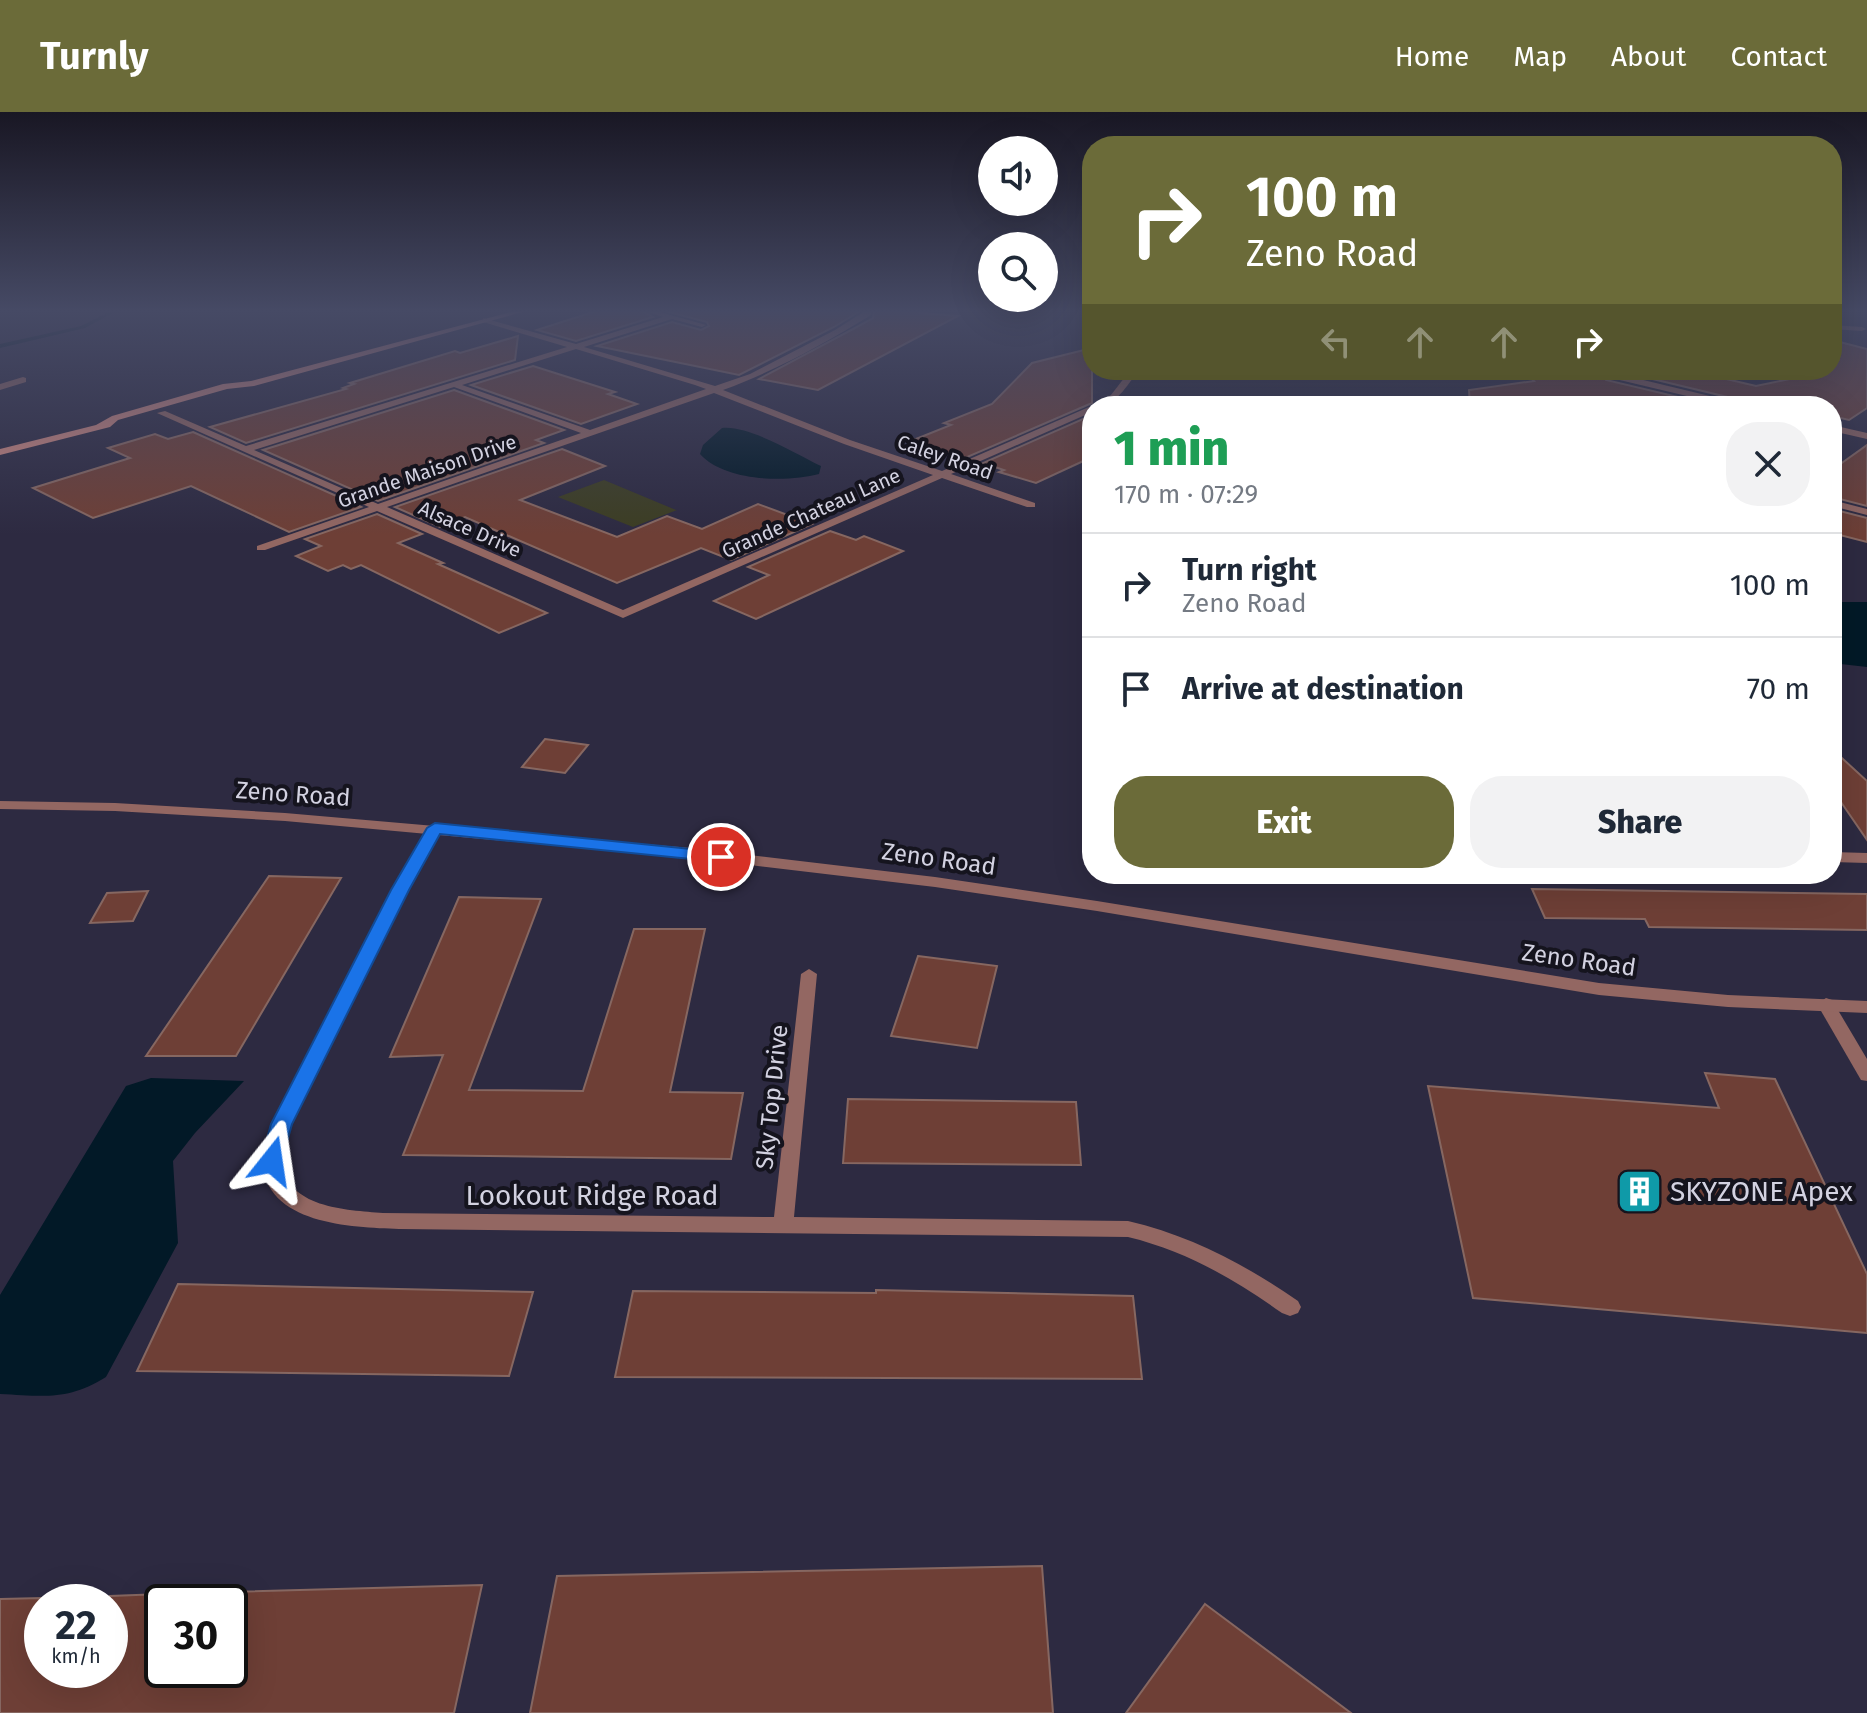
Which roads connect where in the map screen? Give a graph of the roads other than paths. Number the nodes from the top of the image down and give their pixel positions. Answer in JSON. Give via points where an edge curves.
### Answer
{"nodes":[{"id":1,"x":230,"y":386,"type":"edge"},
{"id":2,"x":248,"y":386,"type":"edge"},
{"id":3,"x":453,"y":386,"type":"edge"},
{"id":4,"x":457,"y":386,"type":"edge"},
{"id":5,"x":701,"y":386,"type":"edge"},
{"id":6,"x":726,"y":386,"type":"edge"},
{"id":7,"x":1655,"y":386,"type":"edge"},
{"id":8,"x":715,"y":390,"type":"junction"},
{"id":9,"x":1698,"y":396,"type":"edge"},
{"id":10,"x":162,"y":413,"type":"junction"},
{"id":11,"x":1082,"y":413,"type":"edge"},
{"id":12,"x":100,"y":426,"type":"junction"},
{"id":13,"x":1842,"y":432,"type":"edge"},
{"id":14,"x":590,"y":433,"type":"junction"},
{"id":15,"x":1867,"y":436,"type":"edge"},
{"id":16,"x":247,"y":449,"type":"junction"},
{"id":17,"x":0,"y":452,"type":"edge"},
{"id":18,"x":943,"y":475,"type":"junction"},
{"id":19,"x":1031,"y":505,"type":"dead end"},
{"id":20,"x":1842,"y":506,"type":"edge"},
{"id":21,"x":377,"y":507,"type":"junction"},
{"id":22,"x":1867,"y":512,"type":"edge"},
{"id":23,"x":261,"y":548,"type":"dead end"},
{"id":24,"x":720,"y":573,"type":"joint"},
{"id":25,"x":0,"y":805,"type":"edge"},
{"id":26,"x":435,"y":828,"type":"junction"},
{"id":27,"x":1842,"y":857,"type":"edge"},
{"id":28,"x":1867,"y":858,"type":"edge"},
{"id":29,"x":809,"y":974,"type":"dead end"},
{"id":30,"x":1826,"y":1004,"type":"junction"},
{"id":31,"x":1867,"y":1007,"type":"edge"},
{"id":32,"x":1867,"y":1075,"type":"edge"},
{"id":33,"x":783,"y":1224,"type":"junction"},
{"id":34,"x":1290,"y":1307,"type":"dead end"}],
"edges":[{"from":1,"to":12,"type":"main road"},
{"from":2,"to":10,"type":"main road"},
{"from":3,"to":16,"type":"street"},
{"from":4,"to":14,"type":"street"},
{"from":5,"to":8,"type":"street","name":"Caley Road"},
{"from":6,"to":8,"type":"street","name":"Grande Maison Drive"},
{"from":7,"to":9,"type":"street"},
{"from":8,"to":14,"type":"street","name":"Grande Maison Drive"},
{"from":8,"to":18,"type":"street","name":"Caley Road"},
{"from":10,"to":12,"type":"main road"},
{"from":10,"to":16,"type":"street","name":"Alsace Drive"},
{"from":11,"to":18,"type":"street","name":"Grande Chateau Lane"},
{"from":12,"to":17,"type":"main road"},
{"from":13,"to":15,"type":"street"},
{"from":14,"to":21,"type":"street","name":"Grande Maison Drive"},
{"from":16,"to":21,"type":"street","name":"Alsace Drive"},
{"from":18,"to":19,"type":"street","name":"Caley Road"},
{"from":18,"to":24,"type":"street","name":"Grande Chateau Lane"},
{"from":20,"to":22,"type":"street"},
{"from":21,"to":23,"type":"street","name":"Grande Maison Drive"},
{"from":21,"to":24,"type":"street","name":"Alsace Drive","via":[[623,614]]},
{"from":25,"to":26,"type":"street","name":"Zeno Road","via":[[115,807]]},
{"from":26,"to":30,"type":"street","name":"Zeno Road","via":[[935,882],[1599,989]]},
{"from":26,"to":33,"type":"street","name":"Lookout Ridge Road","via":[[281,1124],[272,1161],[275,1179],[287,1193],[309,1208],[352,1219]]},
{"from":27,"to":28,"type":"street"},
{"from":29,"to":33,"type":"street","name":"Sky Top Drive"},
{"from":30,"to":31,"type":"street","name":"Zeno Road"},
{"from":30,"to":32,"type":"street"},
{"from":33,"to":34,"type":"street","name":"Lookout Ridge Road","via":[[1128,1229],[1189,1245],[1225,1262]]}]}
